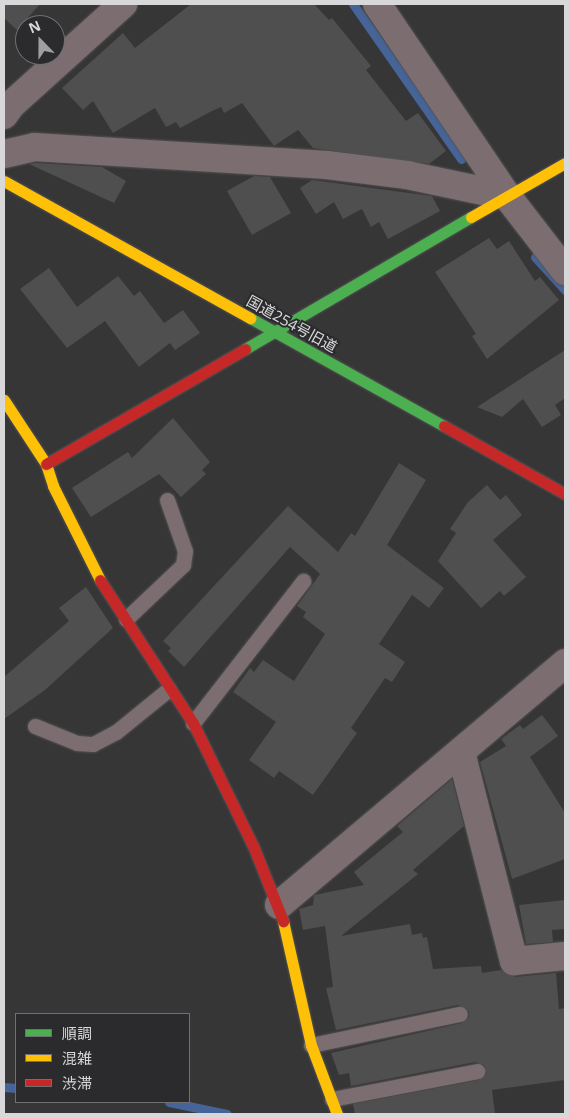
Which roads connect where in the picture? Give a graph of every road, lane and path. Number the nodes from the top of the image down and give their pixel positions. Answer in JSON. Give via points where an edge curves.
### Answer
{"nodes":[{"id":1,"x":122,"y":4,"type":"edge"},
{"id":2,"x":377,"y":4,"type":"edge"},
{"id":3,"x":4,"y":115,"type":"edge"},
{"id":4,"x":4,"y":154,"type":"edge"},
{"id":5,"x":565,"y":163,"type":"edge"},
{"id":6,"x":4,"y":180,"type":"edge"},
{"id":7,"x":507,"y":196,"type":"junction"},
{"id":8,"x":565,"y":270,"type":"edge"},
{"id":9,"x":274,"y":332,"type":"junction"},
{"id":10,"x":4,"y":400,"type":"edge"},
{"id":11,"x":46,"y":464,"type":"junction"},
{"id":12,"x":565,"y":494,"type":"edge"},
{"id":13,"x":167,"y":500,"type":"dead end"},
{"id":14,"x":303,"y":581,"type":"dead end"},
{"id":15,"x":126,"y":619,"type":"junction"},
{"id":16,"x":565,"y":662,"type":"edge"},
{"id":17,"x":169,"y":689,"type":"junction"},
{"id":18,"x":193,"y":723,"type":"junction"},
{"id":19,"x":35,"y":726,"type":"dead end"},
{"id":20,"x":461,"y":752,"type":"junction"},
{"id":21,"x":279,"y":905,"type":"junction"},
{"id":22,"x":565,"y":956,"type":"edge"},
{"id":23,"x":460,"y":1014,"type":"dead end"},
{"id":24,"x":312,"y":1045,"type":"junction"},
{"id":25,"x":477,"y":1071,"type":"dead end"},
{"id":26,"x":332,"y":1099,"type":"junction"},
{"id":27,"x":337,"y":1114,"type":"edge"}],
"edges":[{"from":1,"to":3,"type":"street"},
{"from":2,"to":7,"type":"street"},
{"from":4,"to":7,"type":"street","via":[[34,147],[327,165],[407,175]]},
{"from":5,"to":7,"type":"street"},
{"from":6,"to":9,"type":"street","name":"国道254号旧道"},
{"from":7,"to":8,"type":"street"},
{"from":7,"to":9,"type":"street"},
{"from":9,"to":11,"type":"street"},
{"from":9,"to":12,"type":"street","name":"国道254号旧道"},
{"from":10,"to":11,"type":"street"},
{"from":11,"to":15,"type":"street","via":[[53,486],[101,582]]},
{"from":13,"to":15,"type":"lane","via":[[185,552],[182,565]]},
{"from":14,"to":18,"type":"lane"},
{"from":15,"to":17,"type":"street"},
{"from":16,"to":20,"type":"street"},
{"from":17,"to":18,"type":"street"},
{"from":17,"to":19,"type":"lane","via":[[116,732],[93,744],[77,743]]},
{"from":18,"to":21,"type":"street"},
{"from":20,"to":21,"type":"street"},
{"from":20,"to":22,"type":"street","via":[[514,962]]},
{"from":21,"to":24,"type":"street"},
{"from":23,"to":24,"type":"lane"},
{"from":24,"to":26,"type":"street"},
{"from":25,"to":26,"type":"lane"},
{"from":26,"to":27,"type":"street"}]}
